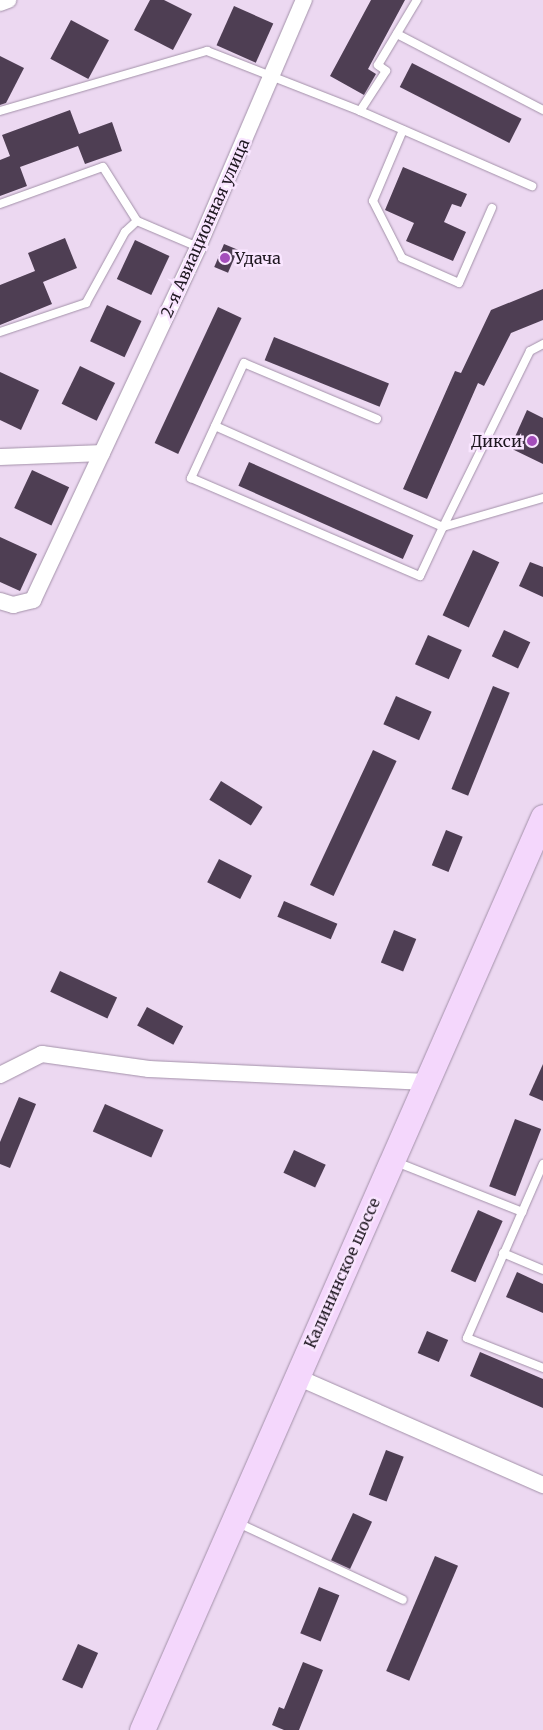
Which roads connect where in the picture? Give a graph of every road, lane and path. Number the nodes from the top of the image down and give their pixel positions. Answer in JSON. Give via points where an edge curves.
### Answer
{"nodes":[{"id":1,"x":8,"y":0,"type":"edge"},
{"id":2,"x":304,"y":0,"type":"edge"},
{"id":3,"x":417,"y":0,"type":"edge"},
{"id":4,"x":0,"y":3,"type":"edge"},
{"id":5,"x":398,"y":34,"type":"junction"},
{"id":6,"x":272,"y":78,"type":"junction"},
{"id":7,"x":543,"y":110,"type":"edge"},
{"id":8,"x":0,"y":111,"type":"edge"},
{"id":9,"x":360,"y":111,"type":"junction"},
{"id":10,"x":403,"y":130,"type":"junction"},
{"id":11,"x":532,"y":186,"type":"dead end"},
{"id":12,"x":0,"y":204,"type":"edge"},
{"id":13,"x":492,"y":208,"type":"dead end"},
{"id":14,"x":137,"y":221,"type":"junction"},
{"id":15,"x":198,"y":246,"type":"junction"},
{"id":16,"x":0,"y":332,"type":"edge"},
{"id":17,"x":543,"y":344,"type":"edge"},
{"id":18,"x":377,"y":419,"type":"dead end"},
{"id":19,"x":215,"y":426,"type":"junction"},
{"id":20,"x":102,"y":453,"type":"junction"},
{"id":21,"x":0,"y":457,"type":"edge"},
{"id":22,"x":543,"y":498,"type":"edge"},
{"id":23,"x":443,"y":527,"type":"junction"},
{"id":24,"x":0,"y":600,"type":"edge"},
{"id":25,"x":543,"y":817,"type":"edge"},
{"id":26,"x":0,"y":1075,"type":"edge"},
{"id":27,"x":427,"y":1082,"type":"junction"},
{"id":28,"x":392,"y":1160,"type":"junction"},
{"id":29,"x":543,"y":1164,"type":"edge"},
{"id":30,"x":522,"y":1212,"type":"junction"},
{"id":31,"x":504,"y":1253,"type":"junction"},
{"id":32,"x":543,"y":1270,"type":"edge"},
{"id":33,"x":543,"y":1368,"type":"edge"},
{"id":34,"x":297,"y":1377,"type":"junction"},
{"id":35,"x":543,"y":1485,"type":"edge"},
{"id":36,"x":234,"y":1521,"type":"junction"},
{"id":37,"x":403,"y":1600,"type":"dead end"},
{"id":38,"x":142,"y":1730,"type":"edge"}],
"edges":[{"from":1,"to":4,"type":"street"},
{"from":2,"to":6,"type":"street","name":"2-я Авиационная улица"},
{"from":3,"to":5,"type":"lane"},
{"from":5,"to":7,"type":"lane"},
{"from":5,"to":9,"type":"lane","via":[[378,65],[386,71]]},
{"from":6,"to":8,"type":"lane","via":[[207,51]]},
{"from":6,"to":9,"type":"lane"},
{"from":6,"to":15,"type":"street","name":"2-я Авиационная улица"},
{"from":9,"to":10,"type":"lane"},
{"from":10,"to":11,"type":"lane"},
{"from":10,"to":13,"type":"lane","via":[[373,201],[402,258],[459,283]]},
{"from":12,"to":14,"type":"lane","via":[[103,167]]},
{"from":14,"to":15,"type":"lane"},
{"from":14,"to":16,"type":"lane","via":[[125,232],[86,303]]},
{"from":15,"to":20,"type":"street","name":"2-я Авиационная улица"},
{"from":17,"to":23,"type":"lane","via":[[530,351]]},
{"from":18,"to":19,"type":"lane","via":[[244,363]]},
{"from":19,"to":23,"type":"lane"},
{"from":19,"to":23,"type":"lane","via":[[191,478],[420,576]]},
{"from":20,"to":21,"type":"street"},
{"from":20,"to":24,"type":"street","name":"2-я Авиационная улица","via":[[33,600],[13,606]]},
{"from":22,"to":23,"type":"lane"},
{"from":25,"to":27,"type":"main road","name":"Калининское шоссе"},
{"from":26,"to":27,"type":"street","via":[[42,1054],[149,1069]]},
{"from":27,"to":28,"type":"main road","name":"Калининское шоссе"},
{"from":28,"to":30,"type":"lane"},
{"from":28,"to":34,"type":"main road","name":"Калининское шоссе"},
{"from":29,"to":30,"type":"lane"},
{"from":30,"to":31,"type":"lane"},
{"from":31,"to":32,"type":"lane"},
{"from":31,"to":33,"type":"lane","via":[[467,1338]]},
{"from":34,"to":35,"type":"street"},
{"from":34,"to":36,"type":"main road","name":"Калининское шоссе"},
{"from":36,"to":37,"type":"lane"},
{"from":36,"to":38,"type":"main road","name":"Калининское шоссе"}]}
